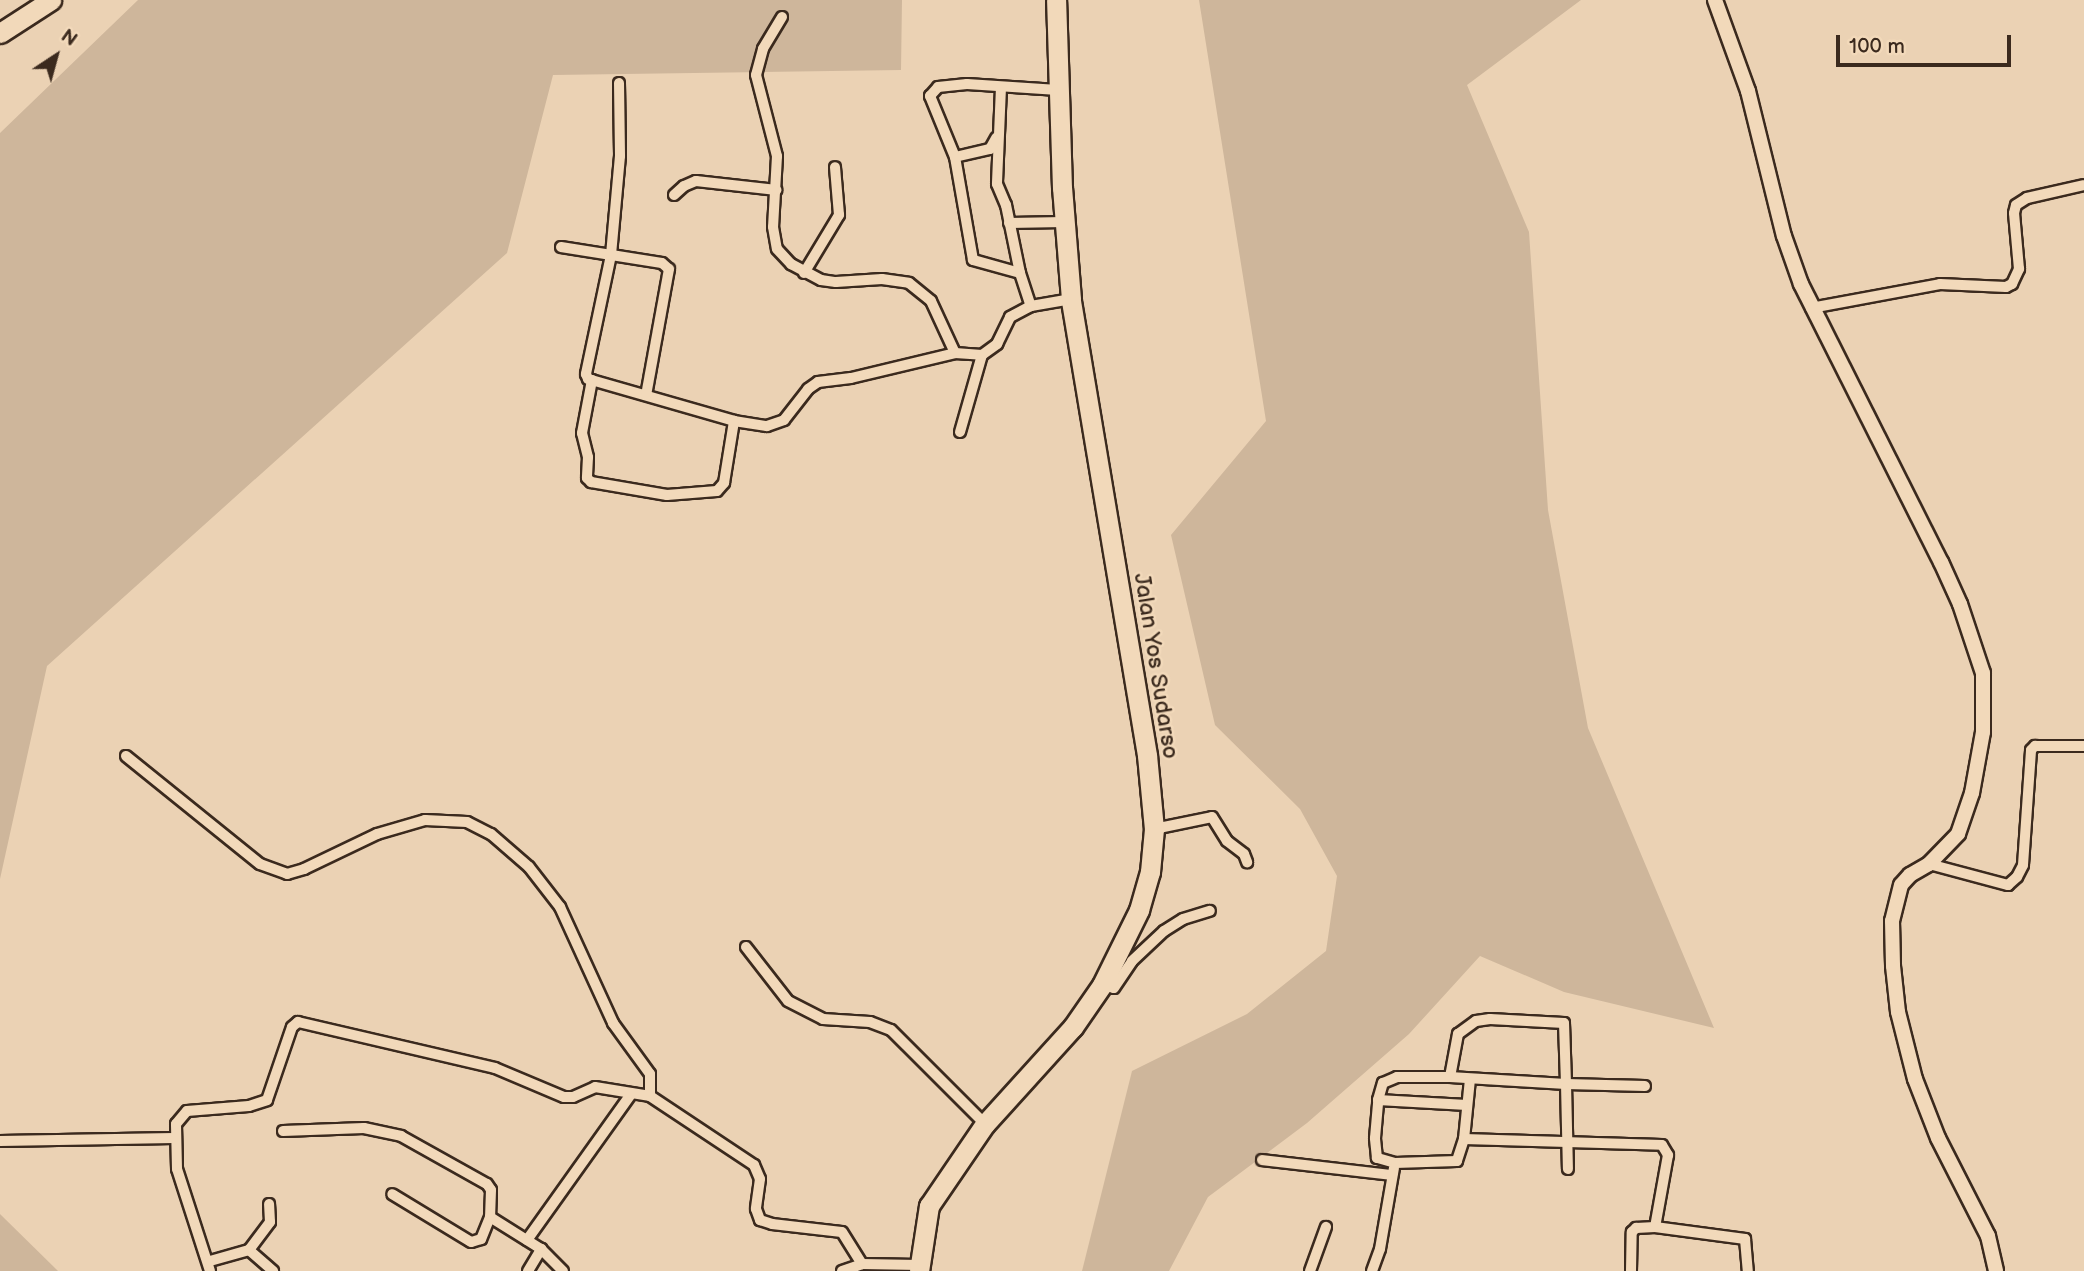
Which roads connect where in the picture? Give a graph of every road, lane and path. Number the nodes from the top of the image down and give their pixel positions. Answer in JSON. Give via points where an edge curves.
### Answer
{"nodes":[{"id":1,"x":51,"y":0,"type":"edge"},
{"id":2,"x":1056,"y":0,"type":"edge"},
{"id":3,"x":1715,"y":0,"type":"edge"},
{"id":4,"x":782,"y":17,"type":"dead end"},
{"id":5,"x":0,"y":33,"type":"edge"},
{"id":6,"x":619,"y":83,"type":"dead end"},
{"id":7,"x":1001,"y":87,"type":"junction"},
{"id":8,"x":1058,"y":90,"type":"junction"},
{"id":9,"x":996,"y":138,"type":"junction"},
{"id":10,"x":955,"y":157,"type":"junction"},
{"id":11,"x":835,"y":167,"type":"dead end"},
{"id":12,"x":2084,"y":186,"type":"edge"},
{"id":13,"x":776,"y":190,"type":"junction"},
{"id":14,"x":674,"y":195,"type":"dead end"},
{"id":15,"x":1064,"y":222,"type":"junction"},
{"id":16,"x":1009,"y":223,"type":"junction"},
{"id":17,"x":561,"y":247,"type":"dead end"},
{"id":18,"x":611,"y":255,"type":"junction"},
{"id":19,"x":804,"y":272,"type":"junction"},
{"id":20,"x":1020,"y":273,"type":"junction"},
{"id":21,"x":1071,"y":299,"type":"junction"},
{"id":22,"x":1031,"y":306,"type":"junction"},
{"id":23,"x":1811,"y":308,"type":"junction"},
{"id":24,"x":955,"y":354,"type":"junction"},
{"id":25,"x":982,"y":355,"type":"junction"},
{"id":26,"x":592,"y":380,"type":"junction"},
{"id":27,"x":646,"y":395,"type":"junction"},
{"id":28,"x":734,"y":421,"type":"junction"},
{"id":29,"x":960,"y":432,"type":"dead end"},
{"id":30,"x":2084,"y":746,"type":"edge"},
{"id":31,"x":126,"y":757,"type":"dead end"},
{"id":32,"x":1154,"y":829,"type":"junction"},
{"id":33,"x":1247,"y":862,"type":"dead end"},
{"id":34,"x":1929,"y":864,"type":"junction"},
{"id":35,"x":1210,"y":911,"type":"dead end"},
{"id":36,"x":746,"y":947,"type":"dead end"},
{"id":37,"x":1102,"y":985,"type":"junction"},
{"id":38,"x":1450,"y":1077,"type":"junction"},
{"id":39,"x":1470,"y":1079,"type":"junction"},
{"id":40,"x":1566,"y":1084,"type":"junction"},
{"id":41,"x":1645,"y":1086,"type":"dead end"},
{"id":42,"x":631,"y":1094,"type":"junction"},
{"id":43,"x":650,"y":1096,"type":"junction"},
{"id":44,"x":1378,"y":1100,"type":"junction"},
{"id":45,"x":1467,"y":1105,"type":"junction"},
{"id":46,"x":985,"y":1124,"type":"junction"},
{"id":47,"x":284,"y":1131,"type":"dead end"},
{"id":48,"x":174,"y":1138,"type":"junction"},
{"id":49,"x":1464,"y":1139,"type":"junction"},
{"id":50,"x":1566,"y":1141,"type":"junction"},
{"id":51,"x":0,"y":1142,"type":"edge"},
{"id":52,"x":1262,"y":1160,"type":"dead end"},
{"id":53,"x":1395,"y":1163,"type":"junction"},
{"id":54,"x":1568,"y":1169,"type":"dead end"},
{"id":55,"x":1392,"y":1175,"type":"junction"},
{"id":56,"x":392,"y":1194,"type":"dead end"},
{"id":57,"x":269,"y":1204,"type":"dead end"},
{"id":58,"x":490,"y":1217,"type":"junction"},
{"id":59,"x":1326,"y":1227,"type":"dead end"},
{"id":60,"x":1654,"y":1227,"type":"junction"},
{"id":61,"x":527,"y":1240,"type":"junction"},
{"id":62,"x":541,"y":1249,"type":"junction"},
{"id":63,"x":249,"y":1250,"type":"junction"},
{"id":64,"x":862,"y":1264,"type":"junction"},
{"id":65,"x":210,"y":1266,"type":"edge"},
{"id":66,"x":919,"y":1268,"type":"edge"},
{"id":67,"x":273,"y":1271,"type":"edge"},
{"id":68,"x":528,"y":1271,"type":"edge"},
{"id":69,"x":563,"y":1271,"type":"edge"},
{"id":70,"x":842,"y":1271,"type":"edge"},
{"id":71,"x":1310,"y":1271,"type":"edge"},
{"id":72,"x":1372,"y":1271,"type":"edge"},
{"id":73,"x":1631,"y":1271,"type":"edge"},
{"id":74,"x":1748,"y":1271,"type":"edge"},
{"id":75,"x":1996,"y":1271,"type":"edge"}],
"edges":[{"from":1,"to":5,"type":"highway"},
{"from":2,"to":8,"type":"highway","name":"Jalan Yos Sudarso"},
{"from":3,"to":23,"type":"street","via":[[1745,79],[1784,236]]},
{"from":4,"to":13,"type":"street","via":[[762,49],[755,75],[778,156]]},
{"from":6,"to":18,"type":"street","via":[[620,156]]},
{"from":7,"to":8,"type":"street"},
{"from":7,"to":9,"type":"street"},
{"from":7,"to":10,"type":"street","via":[[967,84],[931,92]]},
{"from":8,"to":15,"type":"highway","name":"Jalan Yos Sudarso"},
{"from":9,"to":10,"type":"street","via":[[990,149]]},
{"from":9,"to":16,"type":"street","via":[[997,184]]},
{"from":10,"to":20,"type":"street","via":[[973,260]]},
{"from":11,"to":19,"type":"street","via":[[839,215]]},
{"from":12,"to":23,"type":"street","via":[[2027,198],[2016,205],[2019,269],[2006,287],[1940,284]]},
{"from":13,"to":14,"type":"street","via":[[696,181]]},
{"from":13,"to":19,"type":"street","via":[[774,237],[784,258]]},
{"from":15,"to":16,"type":"street"},
{"from":15,"to":21,"type":"highway","name":"Jalan Yos Sudarso"},
{"from":16,"to":20,"type":"street"},
{"from":17,"to":18,"type":"street"},
{"from":18,"to":26,"type":"street","via":[[586,374]]},
{"from":18,"to":27,"type":"street","via":[[662,263],[669,269]]},
{"from":19,"to":24,"type":"street","via":[[836,282],[882,279],[909,283],[931,301]]},
{"from":20,"to":22,"type":"street"},
{"from":21,"to":22,"type":"street"},
{"from":21,"to":32,"type":"highway","name":"Jalan Yos Sudarso","via":[[1147,755]]},
{"from":22,"to":25,"type":"street","via":[[1014,313],[997,344]]},
{"from":23,"to":34,"type":"street","via":[[1941,562],[1983,673],[1983,732],[1972,793],[1958,834]]},
{"from":24,"to":25,"type":"street"},
{"from":24,"to":28,"type":"street","via":[[818,382],[775,425]]},
{"from":25,"to":29,"type":"street"},
{"from":26,"to":27,"type":"street"},
{"from":26,"to":28,"type":"street","via":[[582,433],[591,482],[667,495],[717,491],[724,483]]},
{"from":27,"to":28,"type":"street"},
{"from":30,"to":34,"type":"street","via":[[2031,750],[2023,865],[2008,885]]},
{"from":31,"to":43,"type":"street","via":[[260,864],[287,874],[377,834],[425,820],[467,822],[491,834],[530,867],[560,907],[612,1023],[650,1074]]},
{"from":32,"to":33,"type":"street","via":[[1212,817],[1227,842],[1244,854]]},
{"from":32,"to":37,"type":"highway","name":"Jalan Yos Sudarso","via":[[1150,872],[1139,910]]},
{"from":34,"to":75,"type":"street","via":[[1905,879],[1897,895],[1892,921],[1898,1012],[1928,1112],[1988,1237]]},
{"from":35,"to":37,"type":"street","via":[[1164,931],[1132,961],[1114,988]]},
{"from":36,"to":46,"type":"street","via":[[776,990],[797,1007],[823,1019],[870,1022],[891,1030]]},
{"from":37,"to":46,"type":"highway","name":"Jalan Yos Sudarso","via":[[1073,1027]]},
{"from":38,"to":39,"type":"street"},
{"from":38,"to":40,"type":"street","via":[[1458,1034],[1476,1021],[1564,1023]]},
{"from":38,"to":44,"type":"street","via":[[1387,1080]]},
{"from":39,"to":40,"type":"street"},
{"from":39,"to":45,"type":"street"},
{"from":40,"to":41,"type":"street"},
{"from":40,"to":50,"type":"street"},
{"from":42,"to":43,"type":"street"},
{"from":42,"to":48,"type":"street","via":[[595,1087],[564,1097],[495,1068],[299,1022],[292,1027],[267,1100],[187,1111],[176,1124]]},
{"from":42,"to":61,"type":"street"},
{"from":43,"to":64,"type":"street","via":[[754,1165],[760,1178],[756,1209],[760,1220],[842,1232]]},
{"from":44,"to":45,"type":"street"},
{"from":44,"to":53,"type":"street","via":[[1376,1155],[1380,1161]]},
{"from":45,"to":49,"type":"street"},
{"from":46,"to":66,"type":"highway","name":"Jalan Yos Sudarso","via":[[929,1206]]},
{"from":47,"to":58,"type":"street","via":[[364,1128],[401,1136],[487,1184]]},
{"from":48,"to":51,"type":"street"},
{"from":48,"to":65,"type":"street","via":[[177,1169]]},
{"from":49,"to":50,"type":"street"},
{"from":49,"to":53,"type":"street","via":[[1457,1161]]},
{"from":50,"to":54,"type":"street"},
{"from":50,"to":60,"type":"street","via":[[1665,1148],[1668,1155]]},
{"from":52,"to":55,"type":"street"},
{"from":53,"to":55,"type":"street"},
{"from":55,"to":72,"type":"street"},
{"from":56,"to":58,"type":"street","via":[[471,1242],[481,1239]]},
{"from":57,"to":63,"type":"street","via":[[270,1222]]},
{"from":58,"to":61,"type":"street"},
{"from":59,"to":71,"type":"street"},
{"from":60,"to":73,"type":"street","via":[[1632,1232]]},
{"from":60,"to":74,"type":"street","via":[[1745,1238]]},
{"from":61,"to":62,"type":"street"},
{"from":62,"to":68,"type":"street"},
{"from":62,"to":69,"type":"street"},
{"from":63,"to":65,"type":"street"},
{"from":63,"to":67,"type":"street"},
{"from":64,"to":66,"type":"street"},
{"from":64,"to":70,"type":"street"}]}
